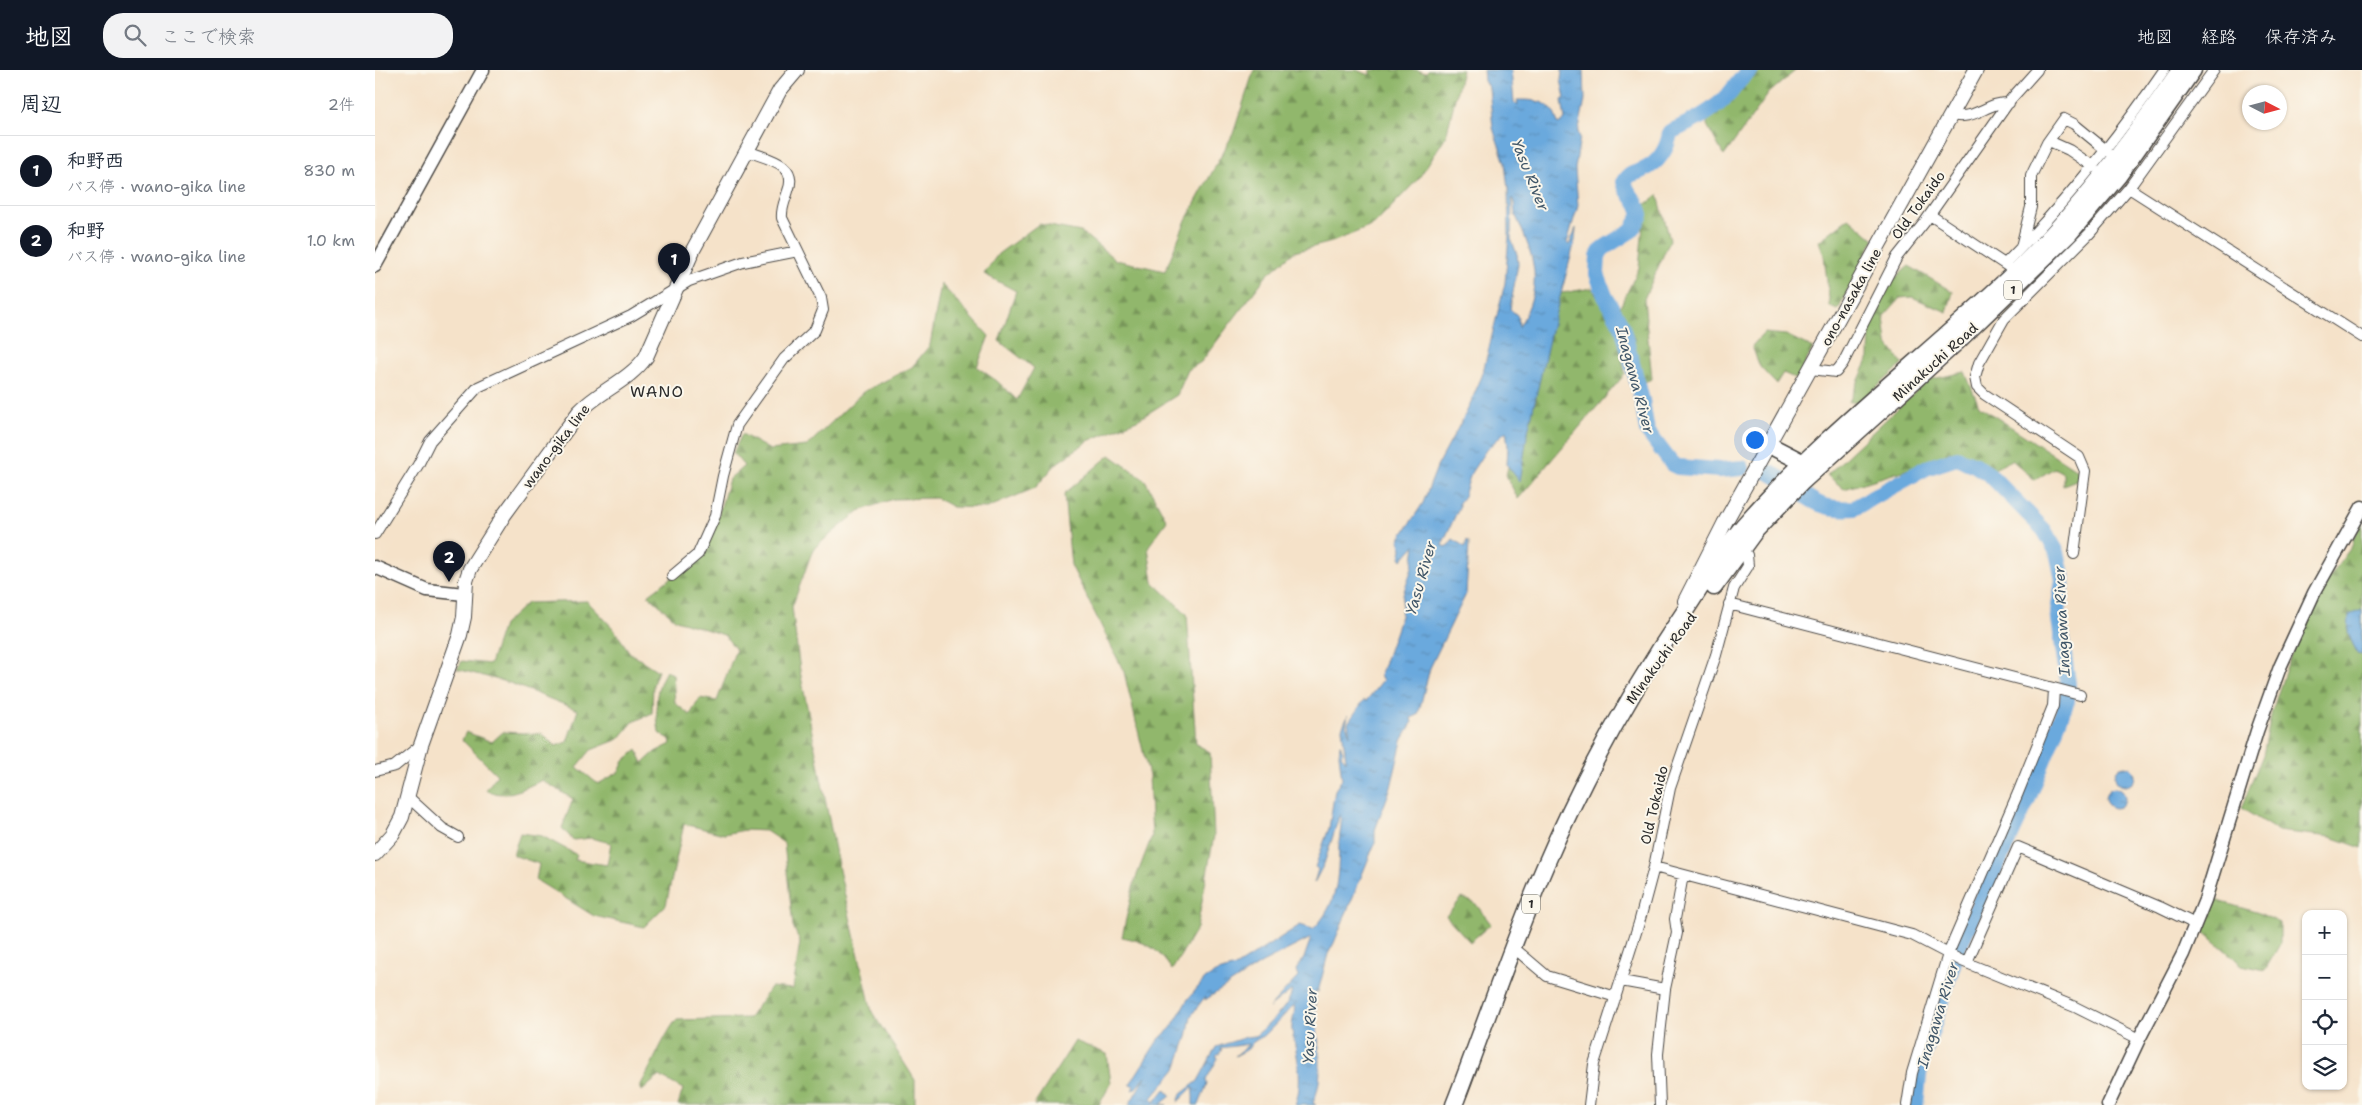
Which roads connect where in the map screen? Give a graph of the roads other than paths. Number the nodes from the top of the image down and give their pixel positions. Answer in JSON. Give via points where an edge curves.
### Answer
{"nodes":[{"id":1,"x":483,"y":70,"type":"edge"},
{"id":2,"x":797,"y":70,"type":"edge"},
{"id":3,"x":1976,"y":70,"type":"edge"},
{"id":4,"x":2037,"y":70,"type":"edge"},
{"id":5,"x":2164,"y":70,"type":"edge"},
{"id":6,"x":2180,"y":70,"type":"edge"},
{"id":7,"x":2193,"y":70,"type":"edge"},
{"id":8,"x":2214,"y":70,"type":"edge"},
{"id":9,"x":2009,"y":103,"type":"junction"},
{"id":10,"x":1951,"y":115,"type":"junction"},
{"id":11,"x":2049,"y":141,"type":"junction"},
{"id":12,"x":747,"y":151,"type":"junction"},
{"id":13,"x":2107,"y":151,"type":"junction"},
{"id":14,"x":2094,"y":166,"type":"junction"},
{"id":15,"x":2129,"y":188,"type":"junction"},
{"id":16,"x":1930,"y":215,"type":"junction"},
{"id":17,"x":2021,"y":248,"type":"junction"},
{"id":18,"x":798,"y":251,"type":"junction"},
{"id":19,"x":375,"y":266,"type":"edge"},
{"id":20,"x":677,"y":288,"type":"junction"},
{"id":21,"x":2362,"y":337,"type":"edge"},
{"id":22,"x":1811,"y":369,"type":"junction"},
{"id":23,"x":1769,"y":444,"type":"junction"},
{"id":24,"x":1804,"y":463,"type":"junction"},
{"id":25,"x":1796,"y":479,"type":"junction"},
{"id":26,"x":2362,"y":507,"type":"edge"},
{"id":27,"x":1724,"y":524,"type":"junction"},
{"id":28,"x":375,"y":534,"type":"edge"},
{"id":29,"x":1740,"y":550,"type":"junction"},
{"id":30,"x":2074,"y":554,"type":"dead end"},
{"id":31,"x":375,"y":567,"type":"edge"},
{"id":32,"x":1716,"y":571,"type":"junction"},
{"id":33,"x":673,"y":576,"type":"dead end"},
{"id":34,"x":464,"y":594,"type":"junction"},
{"id":35,"x":1729,"y":604,"type":"junction"},
{"id":36,"x":1667,"y":638,"type":"junction"},
{"id":37,"x":2056,"y":690,"type":"junction"},
{"id":38,"x":2077,"y":694,"type":"dead end"},
{"id":39,"x":1624,"y":710,"type":"junction"},
{"id":40,"x":421,"y":745,"type":"junction"},
{"id":41,"x":375,"y":771,"type":"edge"},
{"id":42,"x":407,"y":796,"type":"junction"},
{"id":43,"x":458,"y":837,"type":"dead end"},
{"id":44,"x":375,"y":854,"type":"edge"},
{"id":45,"x":1654,"y":868,"type":"junction"},
{"id":46,"x":1683,"y":875,"type":"junction"},
{"id":47,"x":2195,"y":926,"type":"junction"},
{"id":48,"x":1514,"y":948,"type":"junction"},
{"id":49,"x":1950,"y":955,"type":"junction"},
{"id":50,"x":1965,"y":961,"type":"junction"},
{"id":51,"x":1621,"y":981,"type":"junction"},
{"id":52,"x":1665,"y":989,"type":"junction"},
{"id":53,"x":1616,"y":997,"type":"junction"},
{"id":54,"x":2139,"y":1038,"type":"junction"},
{"id":55,"x":1454,"y":1105,"type":"edge"},
{"id":56,"x":1589,"y":1105,"type":"edge"},
{"id":57,"x":1660,"y":1105,"type":"edge"},
{"id":58,"x":1907,"y":1105,"type":"edge"},
{"id":59,"x":2108,"y":1105,"type":"edge"}],
"edges":[{"from":1,"to":19,"type":"street"},
{"from":2,"to":12,"type":"main road","name":"wano-gika line","via":[[780,90]]},
{"from":3,"to":10,"type":"main road","name":"ono-nasaka line"},
{"from":4,"to":9,"type":"street","name":"Old Tokaido"},
{"from":5,"to":13,"type":"street"},
{"from":6,"to":24,"type":"highway","name":"Minakuchi Road","number":"1","via":[[2124,149],[2061,225],[1977,308]]},
{"from":7,"to":25,"type":"highway","name":"Minakuchi Road","number":"1","via":[[2119,175],[2067,235],[1959,341]]},
{"from":8,"to":15,"type":"street"},
{"from":9,"to":10,"type":"street","via":[[2000,103],[1973,116]]},
{"from":9,"to":16,"type":"street","name":"Old Tokaido"},
{"from":10,"to":22,"type":"main road","name":"ono-nasaka line"},
{"from":11,"to":13,"type":"street","via":[[2063,119]]},
{"from":11,"to":14,"type":"street"},
{"from":11,"to":17,"type":"street","via":[[2031,176],[2031,207]]},
{"from":12,"to":18,"type":"street","via":[[787,167],[791,174],[791,184],[781,210]]},
{"from":12,"to":20,"type":"main road","name":"wano-gika line","via":[[693,250]]},
{"from":13,"to":14,"type":"street"},
{"from":14,"to":17,"type":"street"},
{"from":15,"to":21,"type":"street"},
{"from":15,"to":30,"type":"street","via":[[2089,234],[2034,284],[2003,319],[1975,377],[1977,387],[1984,394],[2079,457],[2085,471]]},
{"from":16,"to":17,"type":"street","via":[[2007,265]]},
{"from":16,"to":22,"type":"street","name":"Old Tokaido","via":[[1897,257],[1843,363],[1836,372]]},
{"from":18,"to":20,"type":"street","via":[[743,262]]},
{"from":18,"to":33,"type":"street","via":[[821,298],[820,322],[784,359],[737,425],[715,516],[698,554]]},
{"from":20,"to":28,"type":"street","via":[[631,316],[478,387],[429,442]]},
{"from":20,"to":34,"type":"main road","name":"wano-gika line","via":[[638,369],[590,400],[579,412],[483,547],[470,569]]},
{"from":22,"to":23,"type":"main road","name":"ono-nasaka line"},
{"from":23,"to":24,"type":"highway"},
{"from":23,"to":27,"type":"main road","name":"ono-nasaka line"},
{"from":24,"to":25,"type":"highway","name":"Minakuchi Road","number":"1"},
{"from":25,"to":29,"type":"highway","name":"Minakuchi Road","number":"1"},
{"from":26,"to":47,"type":"street","via":[[2314,593],[2280,666]]},
{"from":27,"to":29,"type":"street"},
{"from":27,"to":32,"type":"main road"},
{"from":27,"to":36,"type":"main road","name":"ono-nasaka line"},
{"from":29,"to":32,"type":"highway","name":"Minakuchi Road","number":"1"},
{"from":29,"to":32,"type":"highway","name":"Minakuchi Road","number":"1"},
{"from":29,"to":35,"type":"street","name":"Old Tokaido","via":[[1748,566],[1734,588]]},
{"from":31,"to":34,"type":"street","via":[[427,590]]},
{"from":32,"to":36,"type":"highway","name":"Minakuchi Road","number":"1"},
{"from":32,"to":39,"type":"highway","name":"Minakuchi Road","number":"1"},
{"from":34,"to":40,"type":"main road","name":"wano-gika line","via":[[464,617],[459,635]]},
{"from":35,"to":37,"type":"street"},
{"from":35,"to":45,"type":"street","name":"Old Tokaido","via":[[1670,788]]},
{"from":36,"to":39,"type":"highway","name":"Minakuchi Road","number":"1"},
{"from":37,"to":38,"type":"street"},
{"from":37,"to":49,"type":"street","via":[[2053,706],[2022,784]]},
{"from":39,"to":48,"type":"highway","number":"1","via":[[1564,825]]},
{"from":40,"to":41,"type":"street","via":[[395,766]]},
{"from":40,"to":42,"type":"main road","name":"wano-gika line"},
{"from":42,"to":43,"type":"street","via":[[442,828]]},
{"from":42,"to":44,"type":"main road","name":"wano-gika line","via":[[402,817],[393,834]]},
{"from":45,"to":46,"type":"street"},
{"from":45,"to":51,"type":"street","name":"Old Tokaido"},
{"from":46,"to":49,"type":"street","via":[[1912,936]]},
{"from":46,"to":52,"type":"street","via":[[1675,919],[1677,933]]},
{"from":47,"to":50,"type":"street","via":[[2159,907],[2018,847]]},
{"from":47,"to":54,"type":"street"},
{"from":48,"to":53,"type":"street","via":[[1547,976]]},
{"from":48,"to":55,"type":"highway","number":"1"},
{"from":49,"to":50,"type":"street"},
{"from":49,"to":58,"type":"street","via":[[1912,1073]]},
{"from":50,"to":54,"type":"street"},
{"from":51,"to":52,"type":"street"},
{"from":51,"to":53,"type":"street","name":"Old Tokaido"},
{"from":52,"to":57,"type":"street","via":[[1659,1054]]},
{"from":53,"to":56,"type":"street","name":"Old Tokaido","via":[[1594,1064]]},
{"from":54,"to":59,"type":"street"}]}
